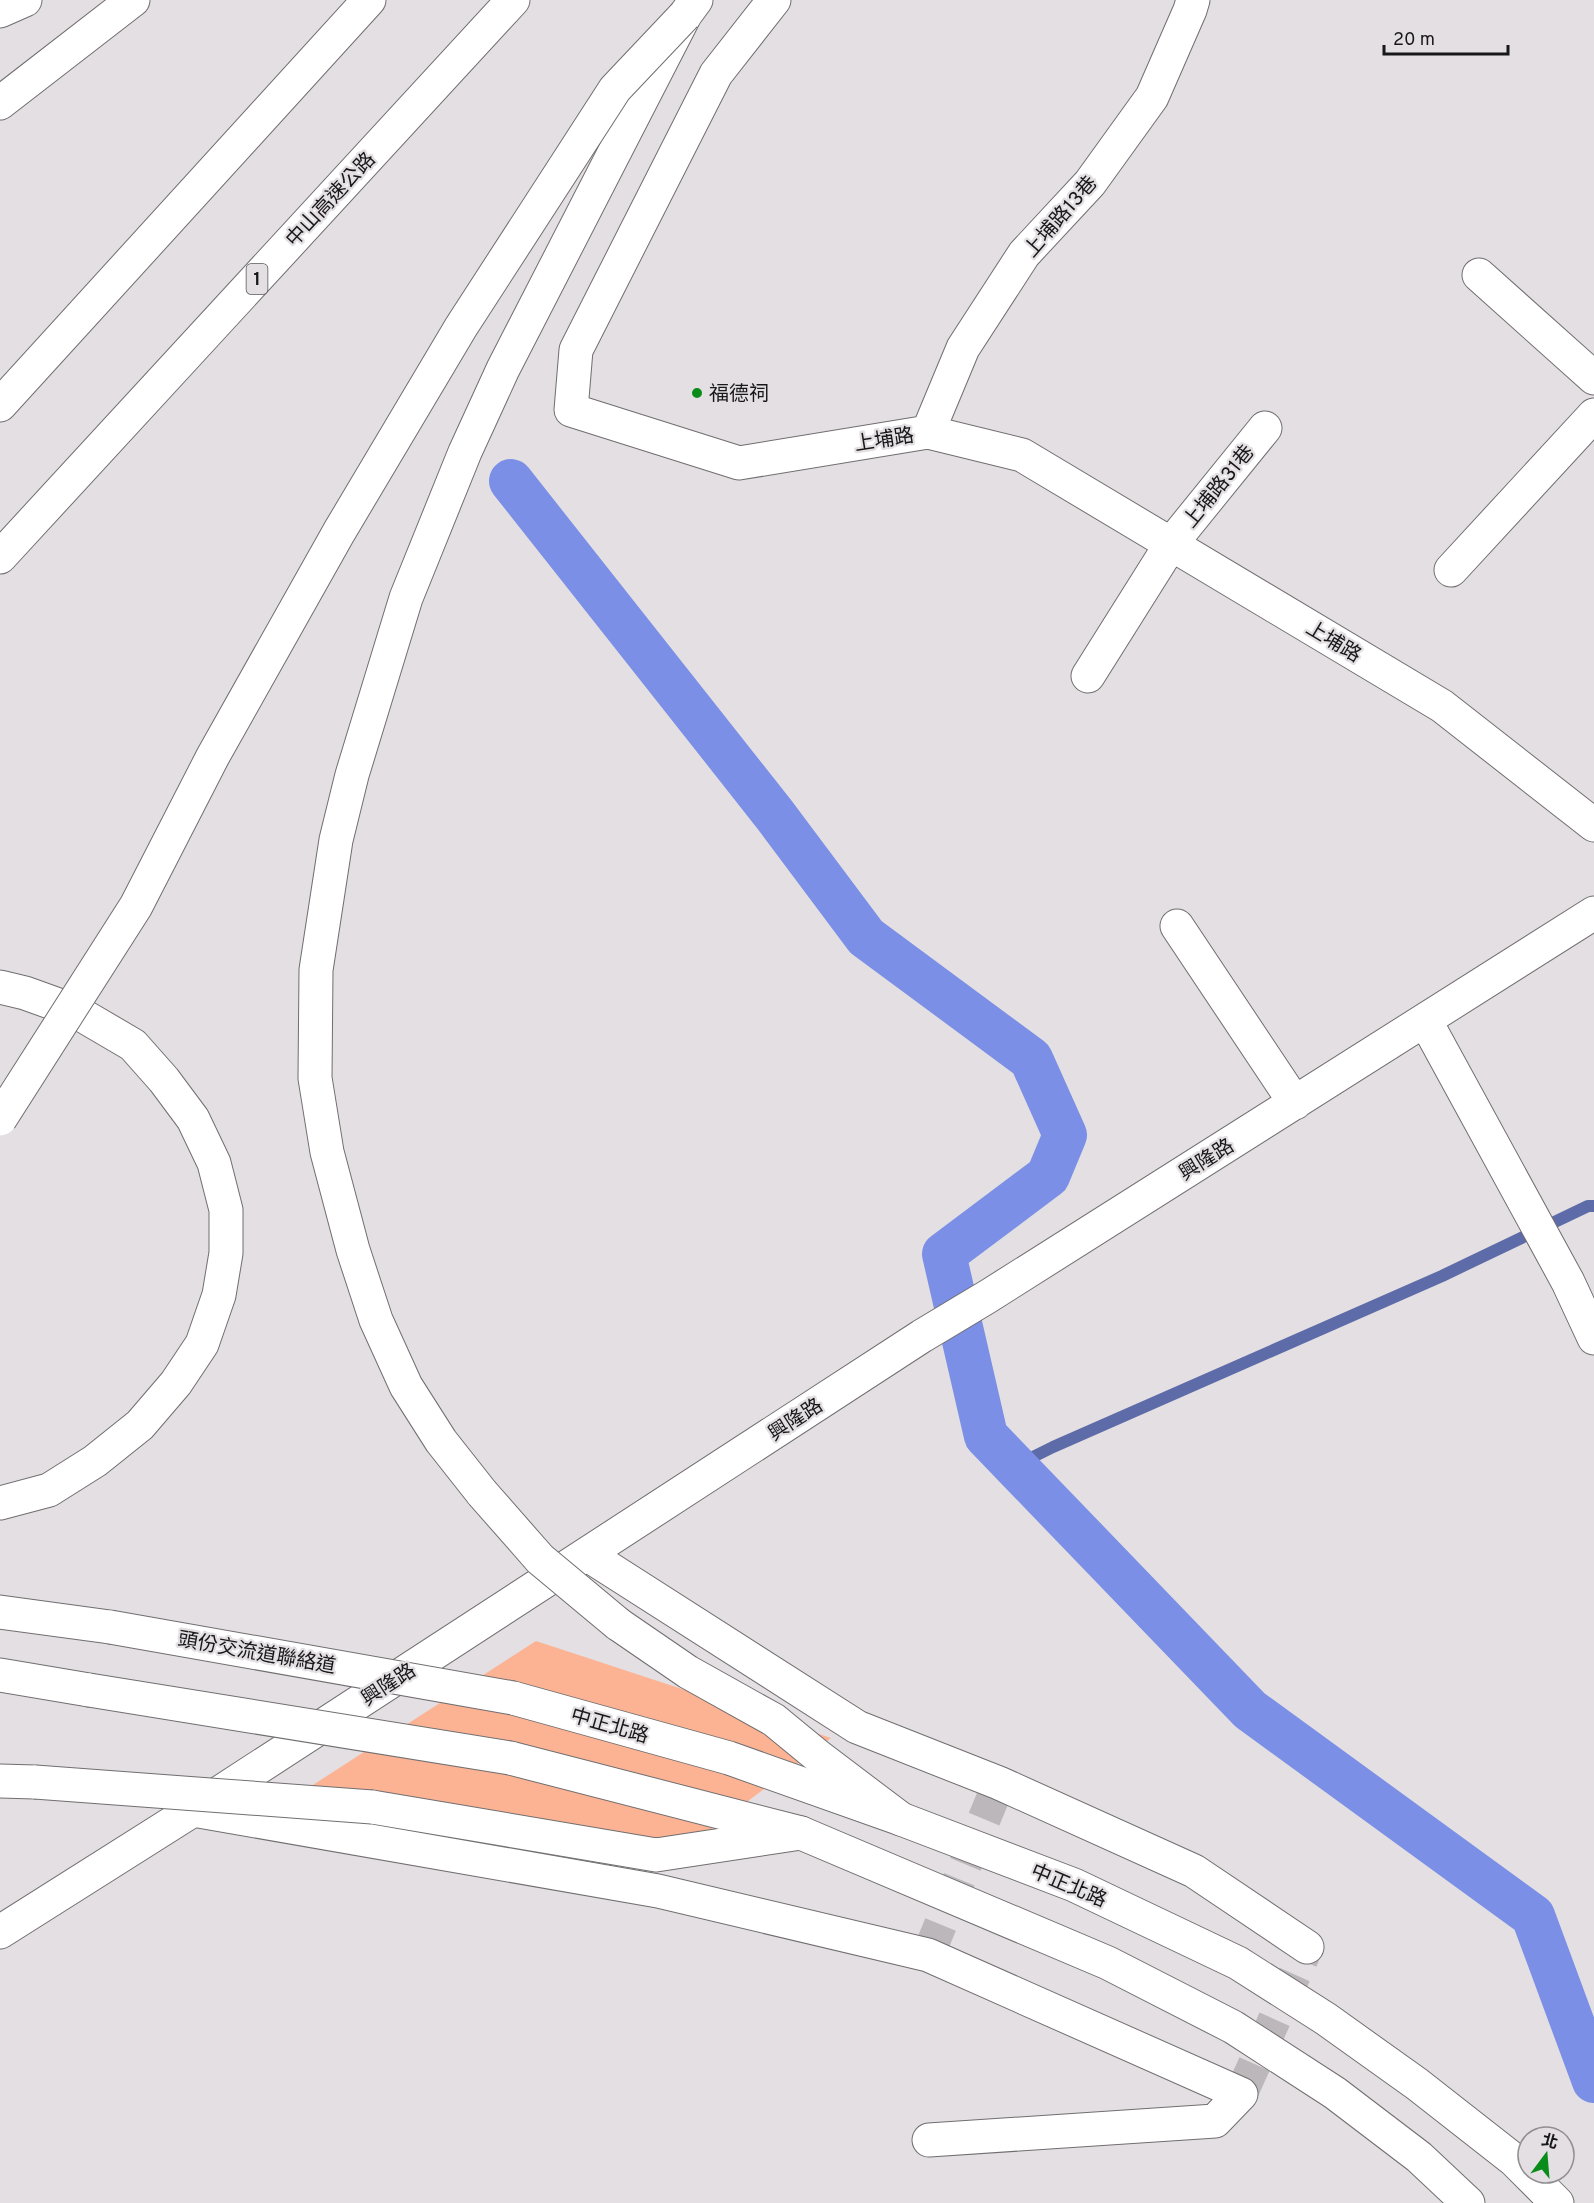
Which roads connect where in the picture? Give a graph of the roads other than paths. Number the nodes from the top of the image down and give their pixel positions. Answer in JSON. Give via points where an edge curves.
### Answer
{"nodes":[{"id":1,"x":25,"y":0,"type":"edge"},
{"id":2,"x":133,"y":0,"type":"edge"},
{"id":3,"x":369,"y":0,"type":"edge"},
{"id":4,"x":513,"y":0,"type":"edge"},
{"id":5,"x":774,"y":0,"type":"edge"},
{"id":6,"x":1192,"y":0,"type":"edge"},
{"id":7,"x":691,"y":7,"type":"edge"},
{"id":8,"x":0,"y":11,"type":"edge"},
{"id":9,"x":0,"y":103,"type":"edge"},
{"id":10,"x":1479,"y":275,"type":"dead end"},
{"id":11,"x":1594,"y":378,"type":"edge"},
{"id":12,"x":0,"y":405,"type":"edge"},
{"id":13,"x":1594,"y":415,"type":"edge"},
{"id":14,"x":1265,"y":428,"type":"dead end"},
{"id":15,"x":928,"y":432,"type":"junction"},
{"id":16,"x":1171,"y":544,"type":"junction"},
{"id":17,"x":0,"y":557,"type":"edge"},
{"id":18,"x":1451,"y":570,"type":"dead end"},
{"id":19,"x":1088,"y":676,"type":"dead end"},
{"id":20,"x":1594,"y":825,"type":"edge"},
{"id":21,"x":1594,"y":913,"type":"edge"},
{"id":22,"x":1177,"y":926,"type":"dead end"},
{"id":23,"x":0,"y":987,"type":"edge"},
{"id":24,"x":1425,"y":1020,"type":"junction"},
{"id":25,"x":1295,"y":1103,"type":"junction"},
{"id":26,"x":0,"y":1119,"type":"edge"},
{"id":27,"x":1594,"y":1338,"type":"edge"},
{"id":28,"x":0,"y":1503,"type":"edge"},
{"id":29,"x":588,"y":1555,"type":"junction"},
{"id":30,"x":0,"y":1612,"type":"edge"},
{"id":31,"x":0,"y":1675,"type":"edge"},
{"id":32,"x":513,"y":1698,"type":"joint"},
{"id":33,"x":0,"y":1781,"type":"edge"},
{"id":34,"x":193,"y":1810,"type":"junction"},
{"id":35,"x":901,"y":1819,"type":"junction"},
{"id":36,"x":801,"y":1833,"type":"junction"},
{"id":37,"x":0,"y":1932,"type":"edge"},
{"id":38,"x":1307,"y":1947,"type":"dead end"},
{"id":39,"x":929,"y":2140,"type":"dead end"},
{"id":40,"x":1468,"y":2203,"type":"edge"},
{"id":41,"x":1557,"y":2203,"type":"edge"}],
"edges":[{"from":1,"to":8,"type":"main road"},
{"from":2,"to":9,"type":"main road"},
{"from":3,"to":12,"type":"main road"},
{"from":4,"to":17,"type":"main road","name":"中山高速公路","number":"1"},
{"from":5,"to":15,"type":"main road","name":"上埔路","via":[[716,74],[576,350],[571,410],[739,464]]},
{"from":6,"to":15,"type":"main road","name":"上埔路13巷","via":[[1152,97],[1090,183],[1024,254],[963,348]]},
{"from":7,"to":26,"type":"main road","bridge":true,"via":[[615,89],[461,327],[339,532],[136,906]]},
{"from":7,"to":35,"type":"main road","bridge":true,"via":[[503,369],[406,598],[336,840],[316,970],[315,1078],[327,1152],[376,1320],[406,1386],[441,1441],[482,1493],[540,1559],[618,1624],[688,1672],[774,1720]]},
{"from":10,"to":11,"type":"main road"},
{"from":13,"to":18,"type":"main road"},
{"from":14,"to":16,"type":"main road","name":"上埔路31巷"},
{"from":15,"to":16,"type":"main road","name":"上埔路","via":[[1022,455]]},
{"from":16,"to":19,"type":"main road","name":"上埔路31巷"},
{"from":16,"to":20,"type":"main road","name":"上埔路","via":[[1442,706]]},
{"from":21,"to":24,"type":"main road","name":"興隆路"},
{"from":22,"to":25,"type":"main road"},
{"from":23,"to":28,"type":"main road","via":[[75,1011],[133,1045],[193,1119],[214,1162],[226,1210],[226,1253],[219,1295],[202,1344],[176,1383],[140,1425],[95,1461],[49,1490]]},
{"from":24,"to":25,"type":"main road","name":"興隆路"},
{"from":24,"to":27,"type":"main road"},
{"from":25,"to":29,"type":"main road","name":"興隆路","via":[[922,1336]]},
{"from":29,"to":34,"type":"main road","name":"興隆路"},
{"from":29,"to":38,"type":"main road","via":[[857,1727],[999,1783],[1194,1871]]},
{"from":30,"to":32,"type":"main road","name":"頭份交流道聯絡道","bridge":true,"via":[[110,1626]]},
{"from":31,"to":36,"type":"main road","bridge":true,"via":[[510,1758]]},
{"from":32,"to":35,"type":"main road","name":"中正北路","via":[[729,1758]]},
{"from":33,"to":36,"type":"main road","bridge":true,"via":[[372,1807],[656,1855]]},
{"from":34,"to":37,"type":"main road","name":"興隆路"},
{"from":34,"to":39,"type":"main road","via":[[658,1891],[928,1955],[1241,2094],[1215,2121]]},
{"from":35,"to":41,"type":"main road","name":"中正北路","via":[[1074,1885],[1238,1963],[1417,2084],[1514,2160]]},
{"from":36,"to":40,"type":"main road","via":[[1108,1963],[1233,2027],[1335,2093],[1419,2157]]}]}
